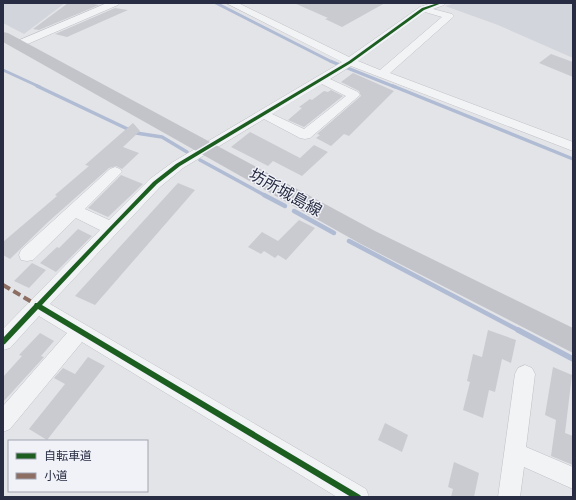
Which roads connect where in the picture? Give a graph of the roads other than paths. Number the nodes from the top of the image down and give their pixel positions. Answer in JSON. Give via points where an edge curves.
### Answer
{"nodes":[{"id":1,"x":115,"y":3,"type":"edge"},
{"id":2,"x":231,"y":3,"type":"edge"},
{"id":3,"x":441,"y":3,"type":"edge"},
{"id":4,"x":423,"y":9,"type":"junction"},
{"id":5,"x":11,"y":40,"type":"edge"},
{"id":6,"x":350,"y":62,"type":"junction"},
{"id":7,"x":382,"y":74,"type":"junction"},
{"id":8,"x":321,"y":79,"type":"junction"},
{"id":9,"x":263,"y":114,"type":"junction"},
{"id":10,"x":573,"y":147,"type":"edge"},
{"id":11,"x":206,"y":148,"type":"junction"},
{"id":12,"x":115,"y":172,"type":"dead end"},
{"id":13,"x":74,"y":211,"type":"junction"},
{"id":14,"x":111,"y":228,"type":"junction"},
{"id":15,"x":27,"y":255,"type":"dead end"},
{"id":16,"x":37,"y":305,"type":"junction"},
{"id":17,"x":80,"y":331,"type":"junction"},
{"id":18,"x":573,"y":341,"type":"edge"},
{"id":19,"x":3,"y":342,"type":"edge"},
{"id":20,"x":525,"y":374,"type":"dead end"},
{"id":21,"x":3,"y":422,"type":"edge"},
{"id":22,"x":516,"y":453,"type":"junction"},
{"id":23,"x":573,"y":478,"type":"edge"},
{"id":24,"x":358,"y":497,"type":"edge"},
{"id":25,"x":509,"y":497,"type":"edge"}],
"edges":[{"from":1,"to":5,"type":"street"},
{"from":2,"to":6,"type":"street"},
{"from":3,"to":4,"type":"street"},
{"from":4,"to":6,"type":"street"},
{"from":4,"to":7,"type":"street","via":[[449,16]]},
{"from":5,"to":11,"type":"main road","name":"坊所城島線"},
{"from":6,"to":7,"type":"street"},
{"from":6,"to":8,"type":"street"},
{"from":7,"to":10,"type":"street"},
{"from":8,"to":9,"type":"street"},
{"from":8,"to":9,"type":"street","via":[[354,95],[305,135]]},
{"from":9,"to":11,"type":"street"},
{"from":11,"to":14,"type":"street","via":[[155,183]]},
{"from":11,"to":18,"type":"main road","name":"坊所城島線","via":[[367,237]]},
{"from":12,"to":13,"type":"street"},
{"from":13,"to":14,"type":"street"},
{"from":13,"to":15,"type":"street"},
{"from":14,"to":16,"type":"street"},
{"from":16,"to":17,"type":"street"},
{"from":16,"to":19,"type":"street"},
{"from":17,"to":21,"type":"street"},
{"from":17,"to":24,"type":"street"},
{"from":20,"to":22,"type":"street"},
{"from":22,"to":23,"type":"street"},
{"from":22,"to":25,"type":"street"}]}
